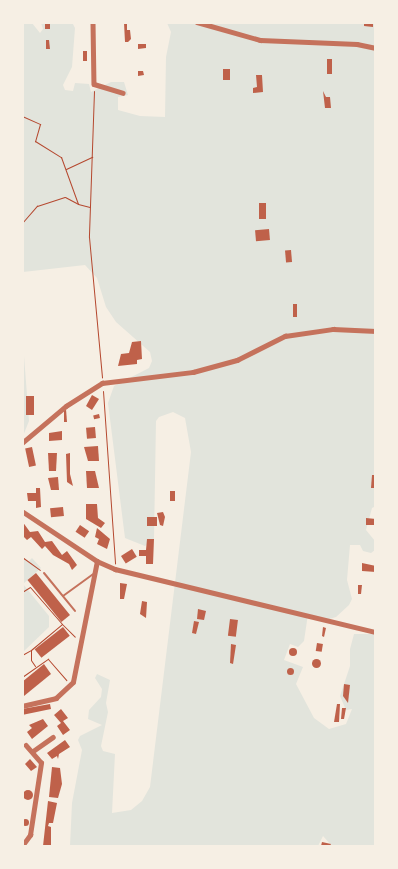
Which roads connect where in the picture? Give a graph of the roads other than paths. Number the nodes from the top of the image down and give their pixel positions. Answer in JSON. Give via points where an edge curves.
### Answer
{"nodes":[{"id":1,"x":93,"y":22,"type":"edge"},
{"id":2,"x":197,"y":22,"type":"edge"},
{"id":3,"x":376,"y":48,"type":"edge"},
{"id":4,"x":122,"y":93,"type":"dead end"},
{"id":5,"x":376,"y":331,"type":"edge"},
{"id":6,"x":22,"y":443,"type":"edge"},
{"id":7,"x":22,"y":511,"type":"edge"},
{"id":8,"x":99,"y":562,"type":"junction"},
{"id":9,"x":44,"y":573,"type":"road end"},
{"id":10,"x":95,"y":574,"type":"junction"},
{"id":11,"x":63,"y":596,"type":"junction"},
{"id":12,"x":75,"y":611,"type":"dead end"},
{"id":13,"x":376,"y":632,"type":"edge"},
{"id":14,"x":22,"y":706,"type":"edge"},
{"id":15,"x":53,"y":737,"type":"dead end"},
{"id":16,"x":26,"y":746,"type":"dead end"},
{"id":17,"x":33,"y":751,"type":"junction"},
{"id":18,"x":22,"y":846,"type":"edge"}],
"edges":[{"from":1,"to":4,"type":"street","via":[[94,84]]},
{"from":2,"to":3,"type":"street","via":[[260,40],[357,44]]},
{"from":5,"to":6,"type":"street","via":[[333,329],[285,336],[237,360],[193,372],[102,383],[58,412]]},
{"from":7,"to":8,"type":"street"},
{"from":8,"to":10,"type":"street"},
{"from":8,"to":13,"type":"street","via":[[116,569]]},
{"from":9,"to":11,"type":"lane"},
{"from":10,"to":11,"type":"lane","via":[[88,575]]},
{"from":10,"to":14,"type":"street","via":[[71,686],[56,698]]},
{"from":11,"to":12,"type":"lane"},
{"from":15,"to":17,"type":"street"},
{"from":16,"to":17,"type":"street"},
{"from":17,"to":18,"type":"street","via":[[41,763],[30,836]]}]}
